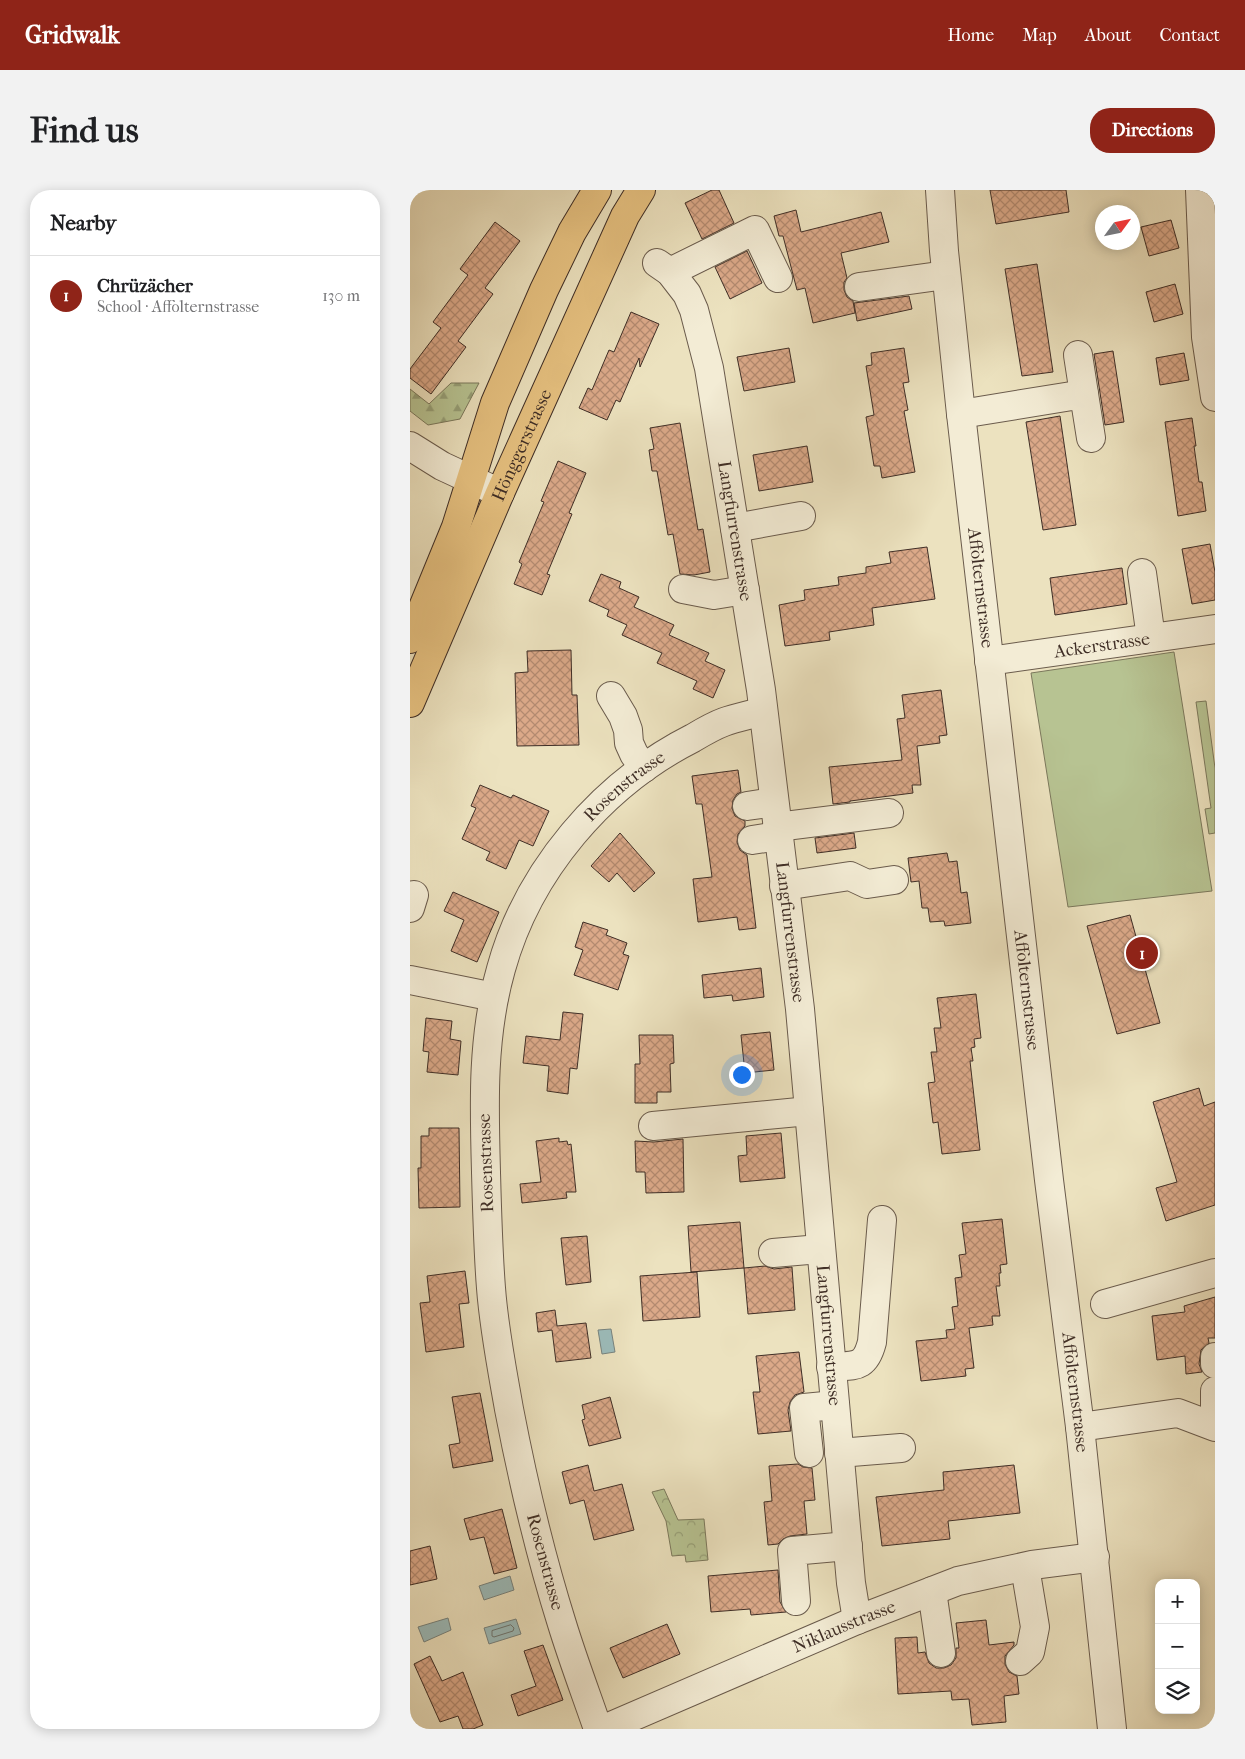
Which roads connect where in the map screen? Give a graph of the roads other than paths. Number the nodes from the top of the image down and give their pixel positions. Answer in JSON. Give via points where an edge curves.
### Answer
{"nodes":[{"id":1,"x":597,"y":190,"type":"edge"},
{"id":2,"x":641,"y":190,"type":"edge"},
{"id":3,"x":928,"y":190,"type":"edge"},
{"id":4,"x":940,"y":190,"type":"edge"},
{"id":5,"x":1200,"y":190,"type":"edge"},
{"id":6,"x":945,"y":263,"type":"junction"},
{"id":7,"x":778,"y":278,"type":"dead end"},
{"id":8,"x":860,"y":286,"type":"dead end"},
{"id":9,"x":1078,"y":355,"type":"dead end"},
{"id":10,"x":1084,"y":394,"type":"junction"},
{"id":11,"x":1215,"y":397,"type":"edge"},
{"id":12,"x":961,"y":414,"type":"junction"},
{"id":13,"x":1091,"y":438,"type":"dead end"},
{"id":14,"x":410,"y":446,"type":"edge"},
{"id":15,"x":471,"y":480,"type":"junction"},
{"id":16,"x":500,"y":493,"type":"junction"},
{"id":17,"x":800,"y":510,"type":"dead end"},
{"id":18,"x":734,"y":521,"type":"junction"},
{"id":19,"x":1142,"y":573,"type":"dead end"},
{"id":20,"x":683,"y":589,"type":"dead end"},
{"id":21,"x":745,"y":590,"type":"junction"},
{"id":22,"x":1215,"y":629,"type":"edge"},
{"id":23,"x":1151,"y":638,"type":"junction"},
{"id":24,"x":410,"y":639,"type":"edge"},
{"id":25,"x":989,"y":661,"type":"junction"},
{"id":26,"x":611,"y":696,"type":"dead end"},
{"id":27,"x":410,"y":702,"type":"edge"},
{"id":28,"x":764,"y":711,"type":"junction"},
{"id":29,"x":644,"y":768,"type":"junction"},
{"id":30,"x":747,"y":806,"type":"dead end"},
{"id":31,"x":889,"y":814,"type":"dead end"},
{"id":32,"x":776,"y":822,"type":"junction"},
{"id":33,"x":752,"y":840,"type":"dead end"},
{"id":34,"x":894,"y":880,"type":"dead end"},
{"id":35,"x":784,"y":886,"type":"junction"},
{"id":36,"x":410,"y":980,"type":"edge"},
{"id":37,"x":494,"y":997,"type":"junction"},
{"id":38,"x":809,"y":1111,"type":"junction"},
{"id":39,"x":653,"y":1126,"type":"dead end"},
{"id":40,"x":882,"y":1220,"type":"dead end"},
{"id":41,"x":820,"y":1249,"type":"junction"},
{"id":42,"x":772,"y":1253,"type":"dead end"},
{"id":43,"x":1215,"y":1273,"type":"edge"},
{"id":44,"x":1105,"y":1304,"type":"dead end"},
{"id":45,"x":1215,"y":1357,"type":"edge"},
{"id":46,"x":1215,"y":1364,"type":"edge"},
{"id":47,"x":831,"y":1366,"type":"junction"},
{"id":48,"x":1215,"y":1391,"type":"edge"},
{"id":49,"x":835,"y":1405,"type":"junction"},
{"id":50,"x":1215,"y":1420,"type":"edge"},
{"id":51,"x":1215,"y":1426,"type":"edge"},
{"id":52,"x":1080,"y":1427,"type":"junction"},
{"id":53,"x":901,"y":1448,"type":"dead end"},
{"id":54,"x":809,"y":1453,"type":"dead end"},
{"id":55,"x":839,"y":1454,"type":"junction"},
{"id":56,"x":848,"y":1546,"type":"junction"},
{"id":57,"x":1095,"y":1557,"type":"junction"},
{"id":58,"x":1026,"y":1567,"type":"junction"},
{"id":59,"x":932,"y":1591,"type":"junction"},
{"id":60,"x":796,"y":1601,"type":"dead end"},
{"id":61,"x":857,"y":1620,"type":"junction"},
{"id":62,"x":941,"y":1653,"type":"dead end"},
{"id":63,"x":1020,"y":1661,"type":"dead end"},
{"id":64,"x":598,"y":1729,"type":"edge"},
{"id":65,"x":604,"y":1729,"type":"edge"},
{"id":66,"x":1112,"y":1729,"type":"edge"}],
"edges":[{"from":1,"to":15,"type":"main road","name":"Hönggerstrasse","via":[[544,290],[495,403]]},
{"from":2,"to":16,"type":"main road","name":"Hönggerstrasse","via":[[625,216]]},
{"from":3,"to":6,"type":"street","name":"Affolternstrasse"},
{"from":4,"to":6,"type":"street","name":"Affolternstrasse"},
{"from":5,"to":11,"type":"street","via":[[1206,337]]},
{"from":6,"to":8,"type":"street"},
{"from":6,"to":12,"type":"street","name":"Affolternstrasse"},
{"from":7,"to":18,"type":"street","name":"Langfurrenstrasse","via":[[755,230],[663,268],[686,294],[700,327]]},
{"from":9,"to":10,"type":"street"},
{"from":10,"to":12,"type":"street"},
{"from":10,"to":13,"type":"street"},
{"from":12,"to":25,"type":"street","name":"Affolternstrasse"},
{"from":14,"to":15,"type":"street"},
{"from":15,"to":16,"type":"street"},
{"from":15,"to":24,"type":"main road","name":"Hönggerstrasse","via":[[456,527]]},
{"from":16,"to":27,"type":"main road","name":"Hönggerstrasse"},
{"from":17,"to":18,"type":"street"},
{"from":18,"to":21,"type":"street","name":"Langfurrenstrasse"},
{"from":19,"to":23,"type":"street"},
{"from":20,"to":21,"type":"street","via":[[714,594]]},
{"from":21,"to":28,"type":"street","name":"Langfurrenstrasse"},
{"from":22,"to":23,"type":"street","name":"Ackerstrasse"},
{"from":23,"to":25,"type":"street","name":"Ackerstrasse"},
{"from":25,"to":52,"type":"street","name":"Affolternstrasse"},
{"from":26,"to":29,"type":"street","via":[[623,716],[634,754]]},
{"from":28,"to":29,"type":"street","name":"Rosenstrasse","via":[[724,722]]},
{"from":28,"to":32,"type":"street","name":"Langfurrenstrasse"},
{"from":29,"to":37,"type":"street","name":"Rosenstrasse","via":[[590,814],[540,881],[513,934]]},
{"from":30,"to":32,"type":"street"},
{"from":31,"to":32,"type":"street"},
{"from":32,"to":33,"type":"street"},
{"from":32,"to":35,"type":"street","name":"Langfurrenstrasse"},
{"from":34,"to":35,"type":"street","via":[[867,884],[850,876]]},
{"from":35,"to":38,"type":"street","name":"Langfurrenstrasse"},
{"from":36,"to":37,"type":"street"},
{"from":37,"to":64,"type":"street","name":"Rosenstrasse","via":[[487,1040],[484,1104],[491,1289],[502,1370],[533,1521],[562,1626]]},
{"from":38,"to":39,"type":"street"},
{"from":38,"to":41,"type":"street","name":"Langfurrenstrasse"},
{"from":40,"to":47,"type":"street","via":[[872,1342],[868,1356],[854,1365]]},
{"from":41,"to":42,"type":"street"},
{"from":41,"to":47,"type":"street","name":"Langfurrenstrasse"},
{"from":43,"to":44,"type":"street"},
{"from":45,"to":46,"type":"street"},
{"from":47,"to":49,"type":"street","name":"Langfurrenstrasse"},
{"from":48,"to":50,"type":"street"},
{"from":49,"to":54,"type":"street","via":[[804,1408]]},
{"from":49,"to":55,"type":"street","name":"Langfurrenstrasse"},
{"from":51,"to":52,"type":"street","via":[[1178,1413]]},
{"from":52,"to":57,"type":"street","name":"Affolternstrasse"},
{"from":53,"to":55,"type":"street"},
{"from":55,"to":56,"type":"street","name":"Langfurrenstrasse"},
{"from":56,"to":60,"type":"street","via":[[792,1551]]},
{"from":56,"to":61,"type":"street","name":"Langfurrenstrasse"},
{"from":57,"to":58,"type":"street","name":"Niklausstrasse"},
{"from":57,"to":66,"type":"street","name":"Affolternstrasse"},
{"from":58,"to":59,"type":"street","name":"Niklausstrasse","via":[[958,1581]]},
{"from":58,"to":63,"type":"street","via":[[1034,1627],[1030,1652]]},
{"from":59,"to":61,"type":"street","name":"Niklausstrasse"},
{"from":59,"to":62,"type":"street"},
{"from":61,"to":65,"type":"street","name":"Niklausstrasse"}]}
